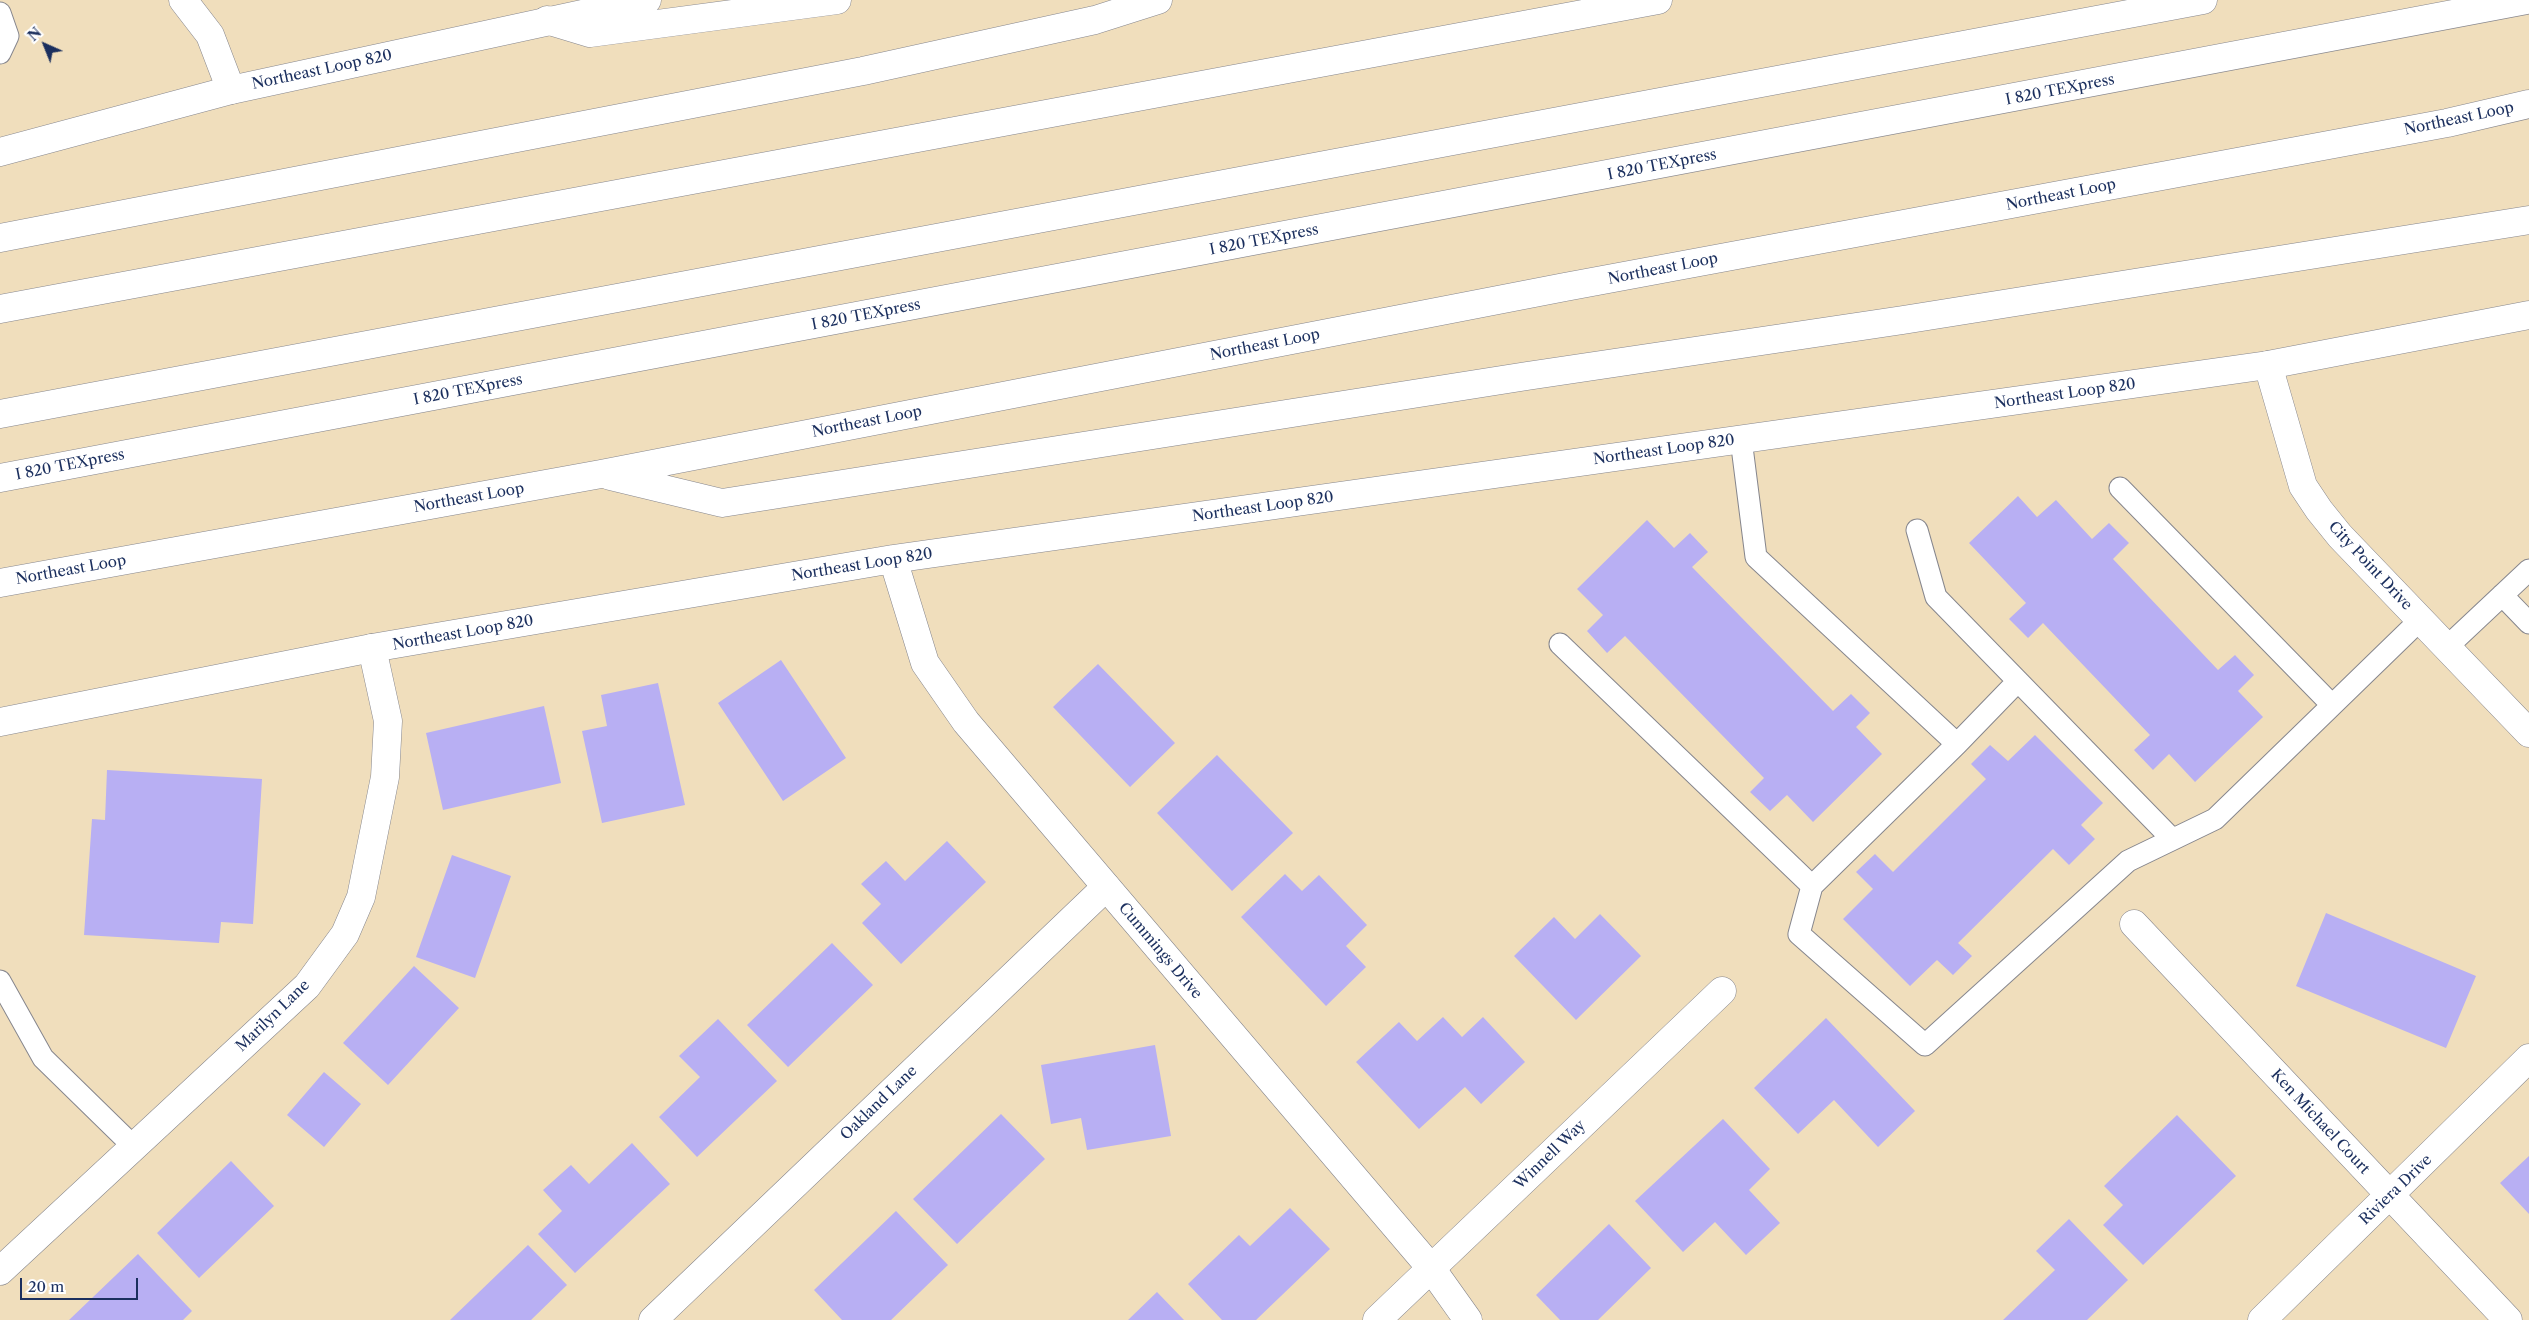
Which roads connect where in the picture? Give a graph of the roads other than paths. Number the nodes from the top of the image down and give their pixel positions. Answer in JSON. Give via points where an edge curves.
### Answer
{"nodes":[{"id":1,"x":183,"y":0,"type":"edge"},
{"id":2,"x":647,"y":0,"type":"edge"},
{"id":3,"x":837,"y":0,"type":"edge"},
{"id":4,"x":1158,"y":0,"type":"edge"},
{"id":5,"x":1658,"y":0,"type":"edge"},
{"id":6,"x":2203,"y":0,"type":"edge"},
{"id":7,"x":2528,"y":0,"type":"edge"},
{"id":8,"x":0,"y":13,"type":"edge"},
{"id":9,"x":547,"y":20,"type":"junction"},
{"id":10,"x":0,"y":53,"type":"edge"},
{"id":11,"x":231,"y":90,"type":"junction"},
{"id":12,"x":2529,"y":104,"type":"edge"},
{"id":13,"x":0,"y":152,"type":"edge"},
{"id":14,"x":2529,"y":220,"type":"edge"},
{"id":15,"x":0,"y":238,"type":"edge"},
{"id":16,"x":0,"y":309,"type":"edge"},
{"id":17,"x":2529,"y":314,"type":"edge"},
{"id":18,"x":2268,"y":365,"type":"junction"},
{"id":19,"x":0,"y":414,"type":"edge"},
{"id":20,"x":1741,"y":439,"type":"junction"},
{"id":21,"x":601,"y":474,"type":"junction"},
{"id":22,"x":0,"y":478,"type":"edge"},
{"id":23,"x":2120,"y":488,"type":"dead end"},
{"id":24,"x":1917,"y":530,"type":"dead end"},
{"id":25,"x":893,"y":559,"type":"junction"},
{"id":26,"x":2529,"y":570,"type":"edge"},
{"id":27,"x":0,"y":583,"type":"edge"},
{"id":28,"x":2502,"y":595,"type":"junction"},
{"id":29,"x":2421,"y":619,"type":"junction"},
{"id":30,"x":2529,"y":623,"type":"edge"},
{"id":31,"x":1560,"y":644,"type":"dead end"},
{"id":32,"x":2447,"y":647,"type":"junction"},
{"id":33,"x":372,"y":648,"type":"junction"},
{"id":34,"x":2018,"y":681,"type":"junction"},
{"id":35,"x":2332,"y":705,"type":"junction"},
{"id":36,"x":0,"y":722,"type":"edge"},
{"id":37,"x":2529,"y":733,"type":"edge"},
{"id":38,"x":1957,"y":744,"type":"junction"},
{"id":39,"x":2172,"y":839,"type":"junction"},
{"id":40,"x":1812,"y":886,"type":"junction"},
{"id":41,"x":1106,"y":887,"type":"junction"},
{"id":42,"x":2134,"y":924,"type":"dead end"},
{"id":43,"x":0,"y":980,"type":"edge"},
{"id":44,"x":1722,"y":991,"type":"dead end"},
{"id":45,"x":2529,"y":1058,"type":"edge"},
{"id":46,"x":134,"y":1147,"type":"junction"},
{"id":47,"x":2389,"y":1196,"type":"junction"},
{"id":48,"x":1431,"y":1268,"type":"junction"},
{"id":49,"x":0,"y":1271,"type":"edge"},
{"id":50,"x":653,"y":1320,"type":"edge"},
{"id":51,"x":1377,"y":1320,"type":"edge"},
{"id":52,"x":1468,"y":1320,"type":"edge"},
{"id":53,"x":2262,"y":1320,"type":"edge"},
{"id":54,"x":2508,"y":1320,"type":"edge"}],
"edges":[{"from":1,"to":11,"type":"main road","via":[[210,36]]},
{"from":2,"to":9,"type":"main road","name":"Northeast Loop 820"},
{"from":3,"to":9,"type":"main road","via":[[590,33]]},
{"from":4,"to":15,"type":"main road","via":[[1095,20],[863,71]]},
{"from":5,"to":16,"type":"main road"},
{"from":6,"to":19,"type":"main road"},
{"from":7,"to":22,"type":"main road","name":"I 820 TEXpress"},
{"from":8,"to":10,"type":"lane","via":[[8,36]]},
{"from":9,"to":11,"type":"main road","name":"Northeast Loop 820"},
{"from":11,"to":13,"type":"main road","name":"Northeast Loop 820"},
{"from":12,"to":21,"type":"main road","name":"Northeast Loop","via":[[2447,123],[1565,287]]},
{"from":14,"to":21,"type":"main road","via":[[722,502]]},
{"from":17,"to":18,"type":"main road","name":"Northeast Loop 820"},
{"from":18,"to":20,"type":"main road","name":"Northeast Loop 820"},
{"from":18,"to":29,"type":"main road","name":"City Point Drive","via":[[2303,486],[2340,536]]},
{"from":20,"to":25,"type":"main road","name":"Northeast Loop 820"},
{"from":20,"to":38,"type":"lane","via":[[1756,557]]},
{"from":21,"to":27,"type":"main road","name":"Northeast Loop"},
{"from":23,"to":35,"type":"lane"},
{"from":24,"to":34,"type":"lane","via":[[1936,597]]},
{"from":25,"to":33,"type":"main road","name":"Northeast Loop 820"},
{"from":25,"to":41,"type":"main road","name":"Cummings Drive","via":[[925,663],[966,722]]},
{"from":26,"to":28,"type":"lane"},
{"from":28,"to":30,"type":"lane"},
{"from":28,"to":32,"type":"lane"},
{"from":29,"to":32,"type":"main road","name":"City Point Drive"},
{"from":29,"to":35,"type":"lane"},
{"from":31,"to":40,"type":"lane"},
{"from":32,"to":37,"type":"main road","name":"City Point Drive"},
{"from":33,"to":36,"type":"main road","name":"Northeast Loop 820"},
{"from":33,"to":46,"type":"main road","name":"Marilyn Lane","via":[[388,721],[385,777],[362,897],[345,934],[307,986]]},
{"from":34,"to":38,"type":"lane"},
{"from":34,"to":39,"type":"lane"},
{"from":35,"to":39,"type":"lane","via":[[2215,819]]},
{"from":38,"to":40,"type":"lane"},
{"from":39,"to":40,"type":"lane","via":[[2128,860],[1925,1045],[1799,934]]},
{"from":41,"to":48,"type":"main road","name":"Cummings Drive"},
{"from":41,"to":50,"type":"main road","name":"Oakland Lane"},
{"from":42,"to":47,"type":"main road","name":"Ken Michael Court"},
{"from":43,"to":46,"type":"lane","via":[[43,1058]]},
{"from":44,"to":48,"type":"main road","name":"Winnell Way"},
{"from":45,"to":47,"type":"main road","name":"Riviera Drive"},
{"from":46,"to":49,"type":"main road","name":"Marilyn Lane"},
{"from":47,"to":53,"type":"main road","name":"Riviera Drive"},
{"from":47,"to":54,"type":"main road","name":"Ken Michael Court"},
{"from":48,"to":51,"type":"main road","name":"Winnell Way"},
{"from":48,"to":52,"type":"main road","name":"Cummings Drive"}]}
